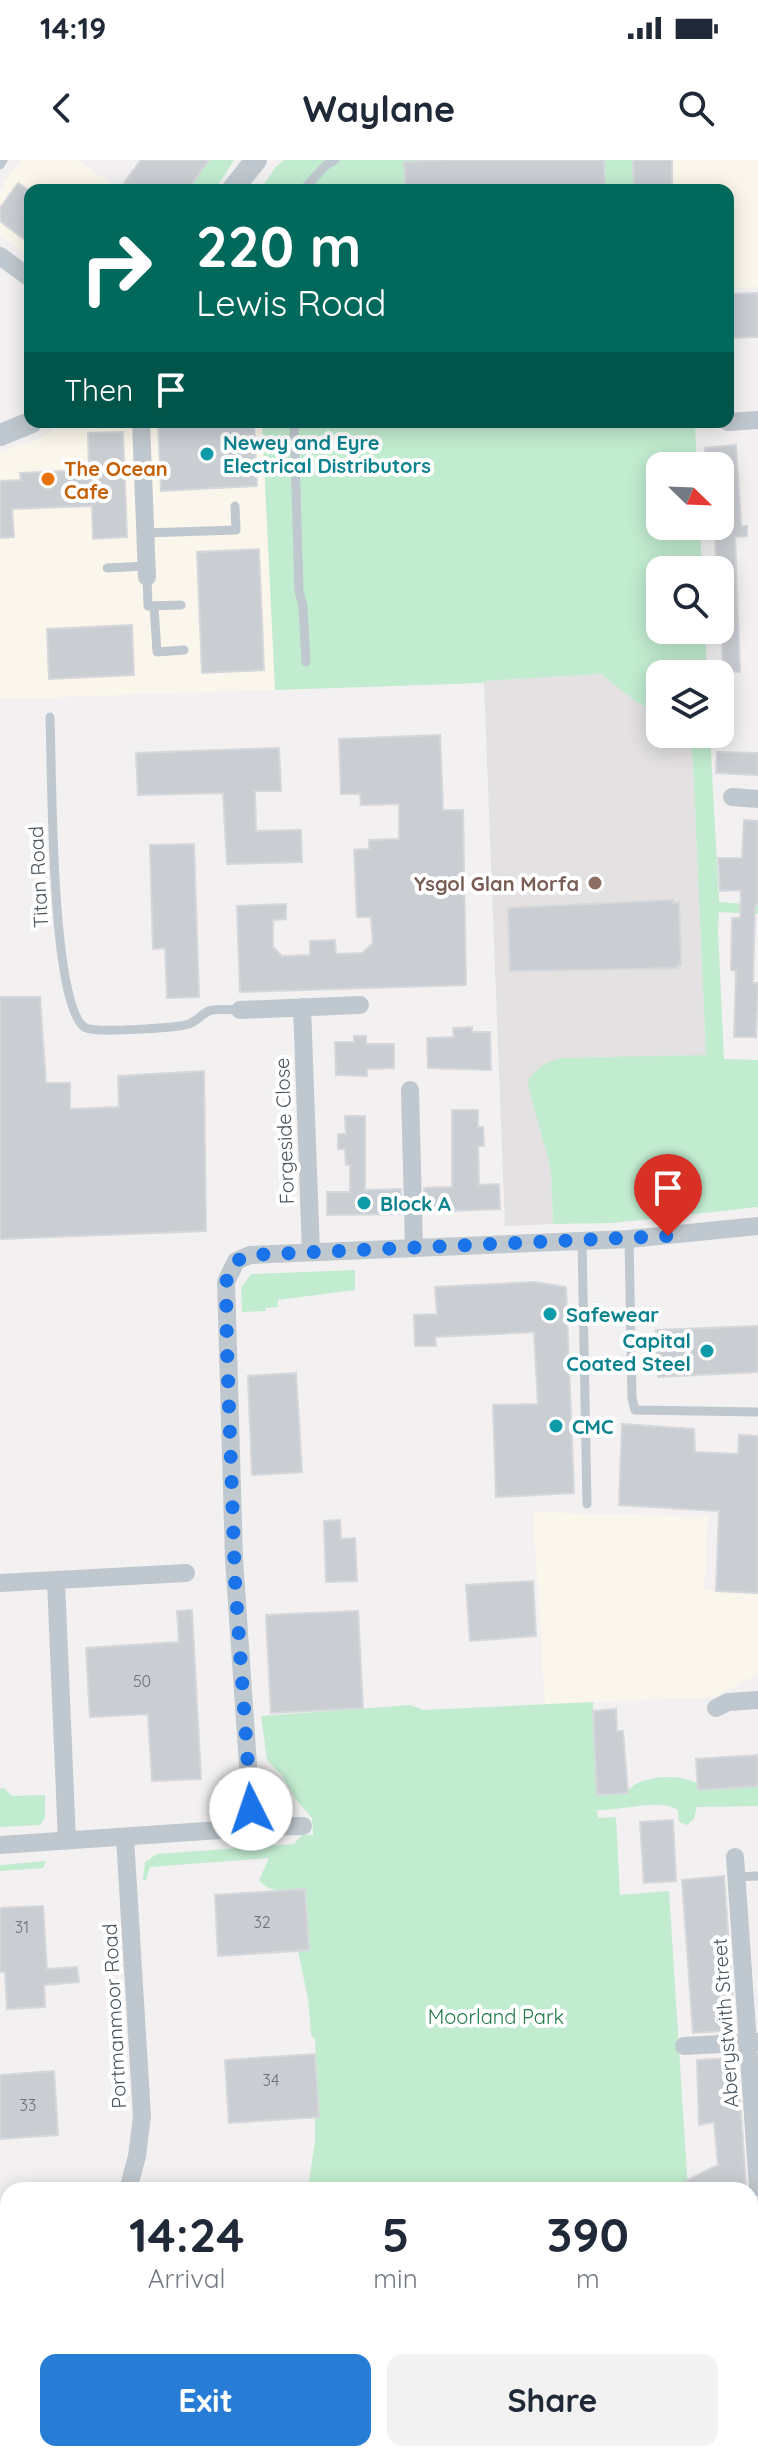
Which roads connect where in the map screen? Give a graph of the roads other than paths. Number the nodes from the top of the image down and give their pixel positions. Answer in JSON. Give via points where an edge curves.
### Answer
{"nodes":[{"id":1,"x":256,"y":160,"type":"edge"},
{"id":2,"x":335,"y":160,"type":"edge"},
{"id":3,"x":237,"y":184,"type":"edge"},
{"id":4,"x":308,"y":184,"type":"edge"},
{"id":5,"x":0,"y":256,"type":"edge"},
{"id":6,"x":24,"y":274,"type":"edge"},
{"id":7,"x":758,"y":420,"type":"edge"},
{"id":8,"x":734,"y":422,"type":"edge"},
{"id":9,"x":24,"y":425,"type":"edge"},
{"id":10,"x":141,"y":428,"type":"edge"},
{"id":11,"x":294,"y":428,"type":"edge"},
{"id":12,"x":0,"y":435,"type":"edge"},
{"id":13,"x":235,"y":506,"type":"dead end"},
{"id":14,"x":145,"y":533,"type":"junction"},
{"id":15,"x":107,"y":568,"type":"dead end"},
{"id":16,"x":146,"y":572,"type":"junction"},
{"id":17,"x":181,"y":605,"type":"dead end"},
{"id":18,"x":154,"y":606,"type":"junction"},
{"id":19,"x":184,"y":650,"type":"dead end"},
{"id":20,"x":306,"y":662,"type":"dead end"},
{"id":21,"x":50,"y":717,"type":"dead end"},
{"id":22,"x":732,"y":797,"type":"dead end"},
{"id":23,"x":758,"y":799,"type":"edge"},
{"id":24,"x":360,"y":1005,"type":"dead end"},
{"id":25,"x":302,"y":1007,"type":"junction"},
{"id":26,"x":240,"y":1010,"type":"joint"},
{"id":27,"x":410,"y":1090,"type":"dead end"},
{"id":28,"x":758,"y":1226,"type":"edge"},
{"id":29,"x":629,"y":1239,"type":"junction"},
{"id":30,"x":582,"y":1241,"type":"junction"},
{"id":31,"x":414,"y":1248,"type":"junction"},
{"id":32,"x":311,"y":1252,"type":"junction"},
{"id":33,"x":758,"y":1412,"type":"edge"},
{"id":34,"x":587,"y":1504,"type":"dead end"},
{"id":35,"x":186,"y":1573,"type":"dead end"},
{"id":36,"x":56,"y":1581,"type":"junction"},
{"id":37,"x":0,"y":1583,"type":"edge"},
{"id":38,"x":758,"y":1700,"type":"edge"},
{"id":39,"x":716,"y":1708,"type":"dead end"},
{"id":40,"x":246,"y":1820,"type":"junction"},
{"id":41,"x":303,"y":1826,"type":"dead end"},
{"id":42,"x":125,"y":1838,"type":"junction"},
{"id":43,"x":67,"y":1841,"type":"junction"},
{"id":44,"x":0,"y":1845,"type":"edge"},
{"id":45,"x":735,"y":1857,"type":"dead end"},
{"id":46,"x":758,"y":1876,"type":"edge"},
{"id":47,"x":737,"y":1877,"type":"junction"},
{"id":48,"x":753,"y":2043,"type":"edge"},
{"id":49,"x":684,"y":2046,"type":"dead end"},
{"id":50,"x":130,"y":2182,"type":"edge"},
{"id":51,"x":758,"y":2182,"type":"edge"}],
"edges":[{"from":1,"to":3,"type":"street"},
{"from":2,"to":4,"type":"lane"},
{"from":5,"to":6,"type":"street"},
{"from":7,"to":8,"type":"street"},
{"from":9,"to":12,"type":"street"},
{"from":10,"to":14,"type":"street"},
{"from":11,"to":20,"type":"lane"},
{"from":13,"to":14,"type":"lane","via":[[236,530]]},
{"from":14,"to":16,"type":"street"},
{"from":15,"to":16,"type":"lane"},
{"from":16,"to":18,"type":"lane","via":[[148,606]]},
{"from":17,"to":18,"type":"lane"},
{"from":18,"to":19,"type":"lane","via":[[157,652]]},
{"from":21,"to":26,"type":"lane","name":"Titan Road","via":[[60,951],[76,1020],[101,1031],[187,1025],[210,1011]]},
{"from":22,"to":23,"type":"street"},
{"from":24,"to":25,"type":"street"},
{"from":25,"to":26,"type":"street"},
{"from":25,"to":32,"type":"street","name":"Forgeside Close"},
{"from":27,"to":31,"type":"street"},
{"from":28,"to":29,"type":"street"},
{"from":29,"to":30,"type":"street"},
{"from":29,"to":33,"type":"lane","via":[[635,1410]]},
{"from":30,"to":31,"type":"street"},
{"from":30,"to":34,"type":"lane"},
{"from":31,"to":32,"type":"street"},
{"from":32,"to":40,"type":"street","via":[[250,1255],[236,1261],[226,1282],[235,1573],[251,1809]]},
{"from":35,"to":36,"type":"street"},
{"from":36,"to":37,"type":"street"},
{"from":36,"to":43,"type":"street"},
{"from":38,"to":39,"type":"street"},
{"from":40,"to":41,"type":"street","via":[[266,1827]]},
{"from":40,"to":42,"type":"street","via":[[235,1829]]},
{"from":42,"to":43,"type":"street"},
{"from":42,"to":50,"type":"street","name":"Portmanmoor Road","via":[[142,2116]]},
{"from":43,"to":44,"type":"street"},
{"from":45,"to":47,"type":"street","name":"Aberystwith Street"},
{"from":46,"to":47,"type":"lane"},
{"from":47,"to":48,"type":"street","name":"Aberystwith Street"},
{"from":48,"to":49,"type":"street"},
{"from":48,"to":51,"type":"street","name":"Aberystwith Street"}]}
